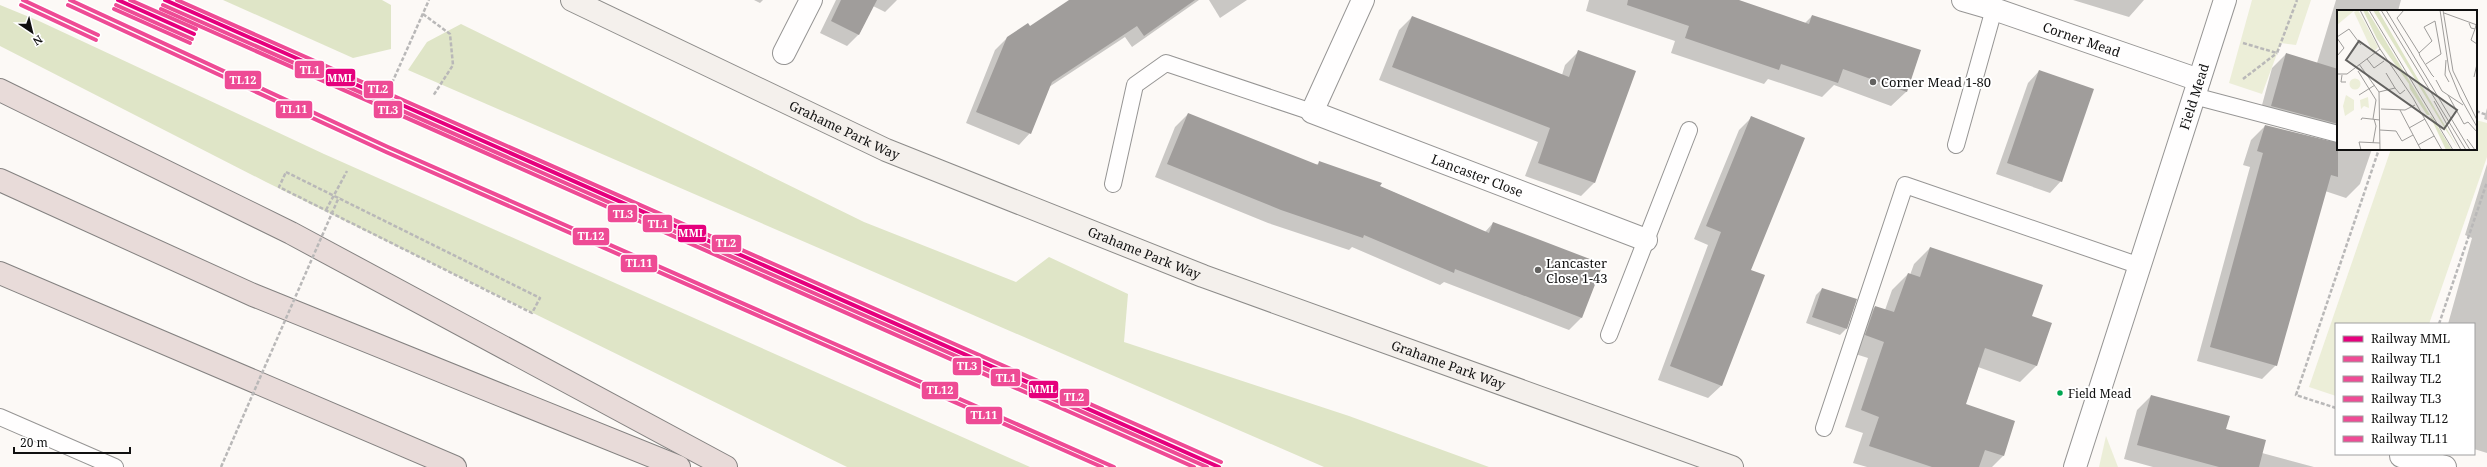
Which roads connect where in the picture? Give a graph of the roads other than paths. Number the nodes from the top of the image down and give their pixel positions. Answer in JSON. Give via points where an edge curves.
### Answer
{"nodes":[{"id":1,"x":572,"y":0,"type":"edge"},
{"id":2,"x":811,"y":0,"type":"edge"},
{"id":3,"x":1364,"y":0,"type":"edge"},
{"id":4,"x":1963,"y":0,"type":"edge"},
{"id":5,"x":2225,"y":0,"type":"edge"},
{"id":6,"x":1994,"y":8,"type":"junction"},
{"id":7,"x":784,"y":53,"type":"dead end"},
{"id":8,"x":2197,"y":88,"type":"junction"},
{"id":9,"x":0,"y":90,"type":"edge"},
{"id":10,"x":1312,"y":112,"type":"junction"},
{"id":11,"x":1689,"y":130,"type":"dead end"},
{"id":12,"x":2337,"y":134,"type":"edge"},
{"id":13,"x":1956,"y":145,"type":"dead end"},
{"id":14,"x":0,"y":180,"type":"edge"},
{"id":15,"x":1113,"y":184,"type":"dead end"},
{"id":16,"x":1646,"y":240,"type":"junction"},
{"id":17,"x":2140,"y":266,"type":"junction"},
{"id":18,"x":0,"y":273,"type":"edge"},
{"id":19,"x":1608,"y":335,"type":"dead end"},
{"id":20,"x":0,"y":417,"type":"edge"},
{"id":21,"x":1824,"y":428,"type":"dead end"},
{"id":22,"x":2401,"y":455,"type":"edge"},
{"id":23,"x":115,"y":467,"type":"edge"},
{"id":24,"x":455,"y":467,"type":"edge"},
{"id":25,"x":679,"y":467,"type":"edge"},
{"id":26,"x":726,"y":467,"type":"edge"},
{"id":27,"x":1732,"y":467,"type":"edge"},
{"id":28,"x":2075,"y":467,"type":"edge"},
{"id":29,"x":2444,"y":467,"type":"edge"}],
"edges":[{"from":1,"to":27,"type":"street","name":"Grahame Park Way","via":[[893,153],[1203,276]]},
{"from":2,"to":7,"type":"street"},
{"from":3,"to":10,"type":"street"},
{"from":4,"to":6,"type":"street","name":"Corner Mead"},
{"from":5,"to":8,"type":"street","name":"Field Mead"},
{"from":6,"to":8,"type":"street","name":"Corner Mead"},
{"from":6,"to":13,"type":"lane"},
{"from":8,"to":12,"type":"lane","via":[[2223,103]]},
{"from":8,"to":17,"type":"street","name":"Field Mead"},
{"from":9,"to":26,"type":"highway","via":[[291,233]]},
{"from":10,"to":15,"type":"lane","via":[[1166,62],[1135,85]]},
{"from":10,"to":16,"type":"street","name":"Lancaster Close"},
{"from":11,"to":16,"type":"lane"},
{"from":14,"to":25,"type":"highway","via":[[253,295]]},
{"from":16,"to":19,"type":"lane"},
{"from":17,"to":21,"type":"lane","via":[[1905,185]]},
{"from":17,"to":28,"type":"street","name":"Field Mead"},
{"from":18,"to":24,"type":"highway"},
{"from":20,"to":23,"type":"lane"},
{"from":22,"to":29,"type":"street"}]}
